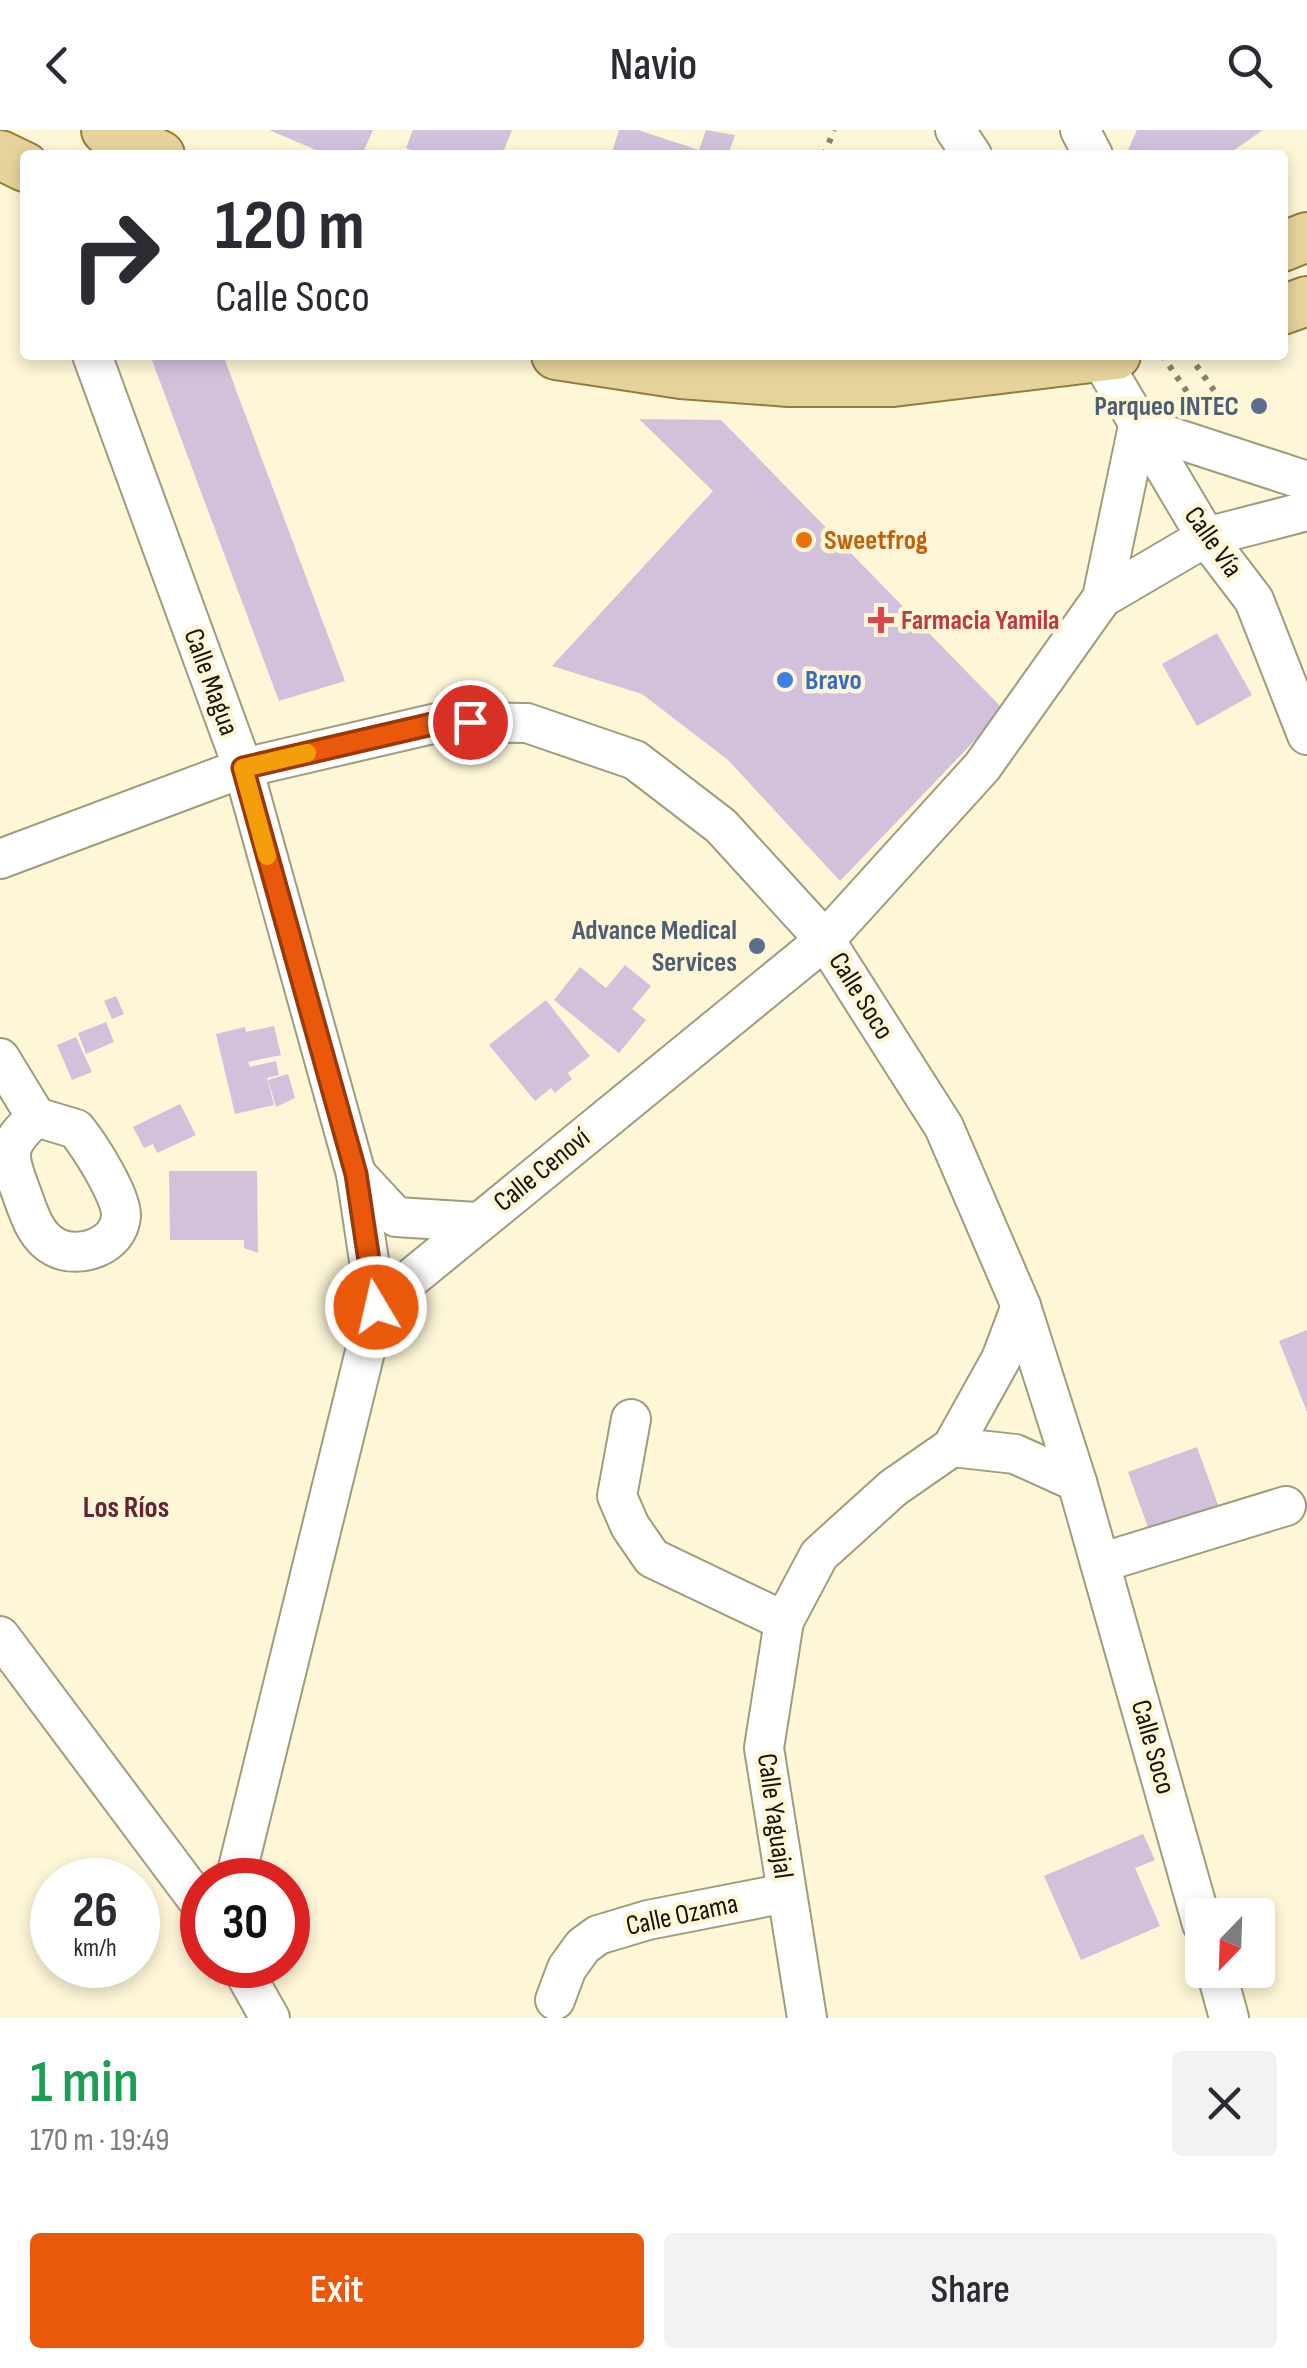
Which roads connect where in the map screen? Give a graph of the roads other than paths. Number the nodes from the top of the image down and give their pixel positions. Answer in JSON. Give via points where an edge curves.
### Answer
{"nodes":[{"id":1,"x":106,"y":130,"type":"edge"},
{"id":2,"x":149,"y":150,"type":"edge"},
{"id":3,"x":94,"y":360,"type":"edge"},
{"id":4,"x":589,"y":360,"type":"edge"},
{"id":5,"x":1072,"y":360,"type":"edge"},
{"id":6,"x":1106,"y":360,"type":"edge"},
{"id":7,"x":1138,"y":426,"type":"junction"},
{"id":8,"x":1307,"y":481,"type":"edge"},
{"id":9,"x":1307,"y":510,"type":"edge"},
{"id":10,"x":1206,"y":537,"type":"junction"},
{"id":11,"x":1102,"y":598,"type":"junction"},
{"id":12,"x":1307,"y":736,"type":"edge"},
{"id":13,"x":243,"y":768,"type":"junction"},
{"id":14,"x":0,"y":859,"type":"edge"},
{"id":15,"x":825,"y":940,"type":"junction"},
{"id":16,"x":0,"y":1058,"type":"edge"},
{"id":17,"x":36,"y":1116,"type":"dead end"},
{"id":18,"x":356,"y":1174,"type":"junction"},
{"id":19,"x":477,"y":1222,"type":"junction"},
{"id":20,"x":1021,"y":1306,"type":"junction"},
{"id":21,"x":376,"y":1307,"type":"junction"},
{"id":22,"x":630,"y":1419,"type":"dead end"},
{"id":23,"x":952,"y":1447,"type":"junction"},
{"id":24,"x":1077,"y":1482,"type":"junction"},
{"id":25,"x":1286,"y":1506,"type":"dead end"},
{"id":26,"x":1100,"y":1564,"type":"junction"},
{"id":27,"x":784,"y":1621,"type":"junction"},
{"id":28,"x":0,"y":1636,"type":"edge"},
{"id":29,"x":240,"y":1858,"type":"edge"},
{"id":30,"x":180,"y":1877,"type":"edge"},
{"id":31,"x":786,"y":1893,"type":"junction"},
{"id":32,"x":1195,"y":1898,"type":"edge"},
{"id":33,"x":253,"y":1988,"type":"edge"},
{"id":34,"x":1221,"y":1988,"type":"edge"},
{"id":35,"x":555,"y":2000,"type":"dead end"},
{"id":36,"x":270,"y":2018,"type":"edge"},
{"id":37,"x":807,"y":2018,"type":"edge"},
{"id":38,"x":1229,"y":2018,"type":"edge"}],
"edges":[{"from":1,"to":2,"type":"main road"},
{"from":3,"to":13,"type":"street","name":"Calle Magua"},
{"from":4,"to":5,"type":"main road","via":[[680,374],[841,382]]},
{"from":6,"to":7,"type":"street","name":"Calle Vía"},
{"from":7,"to":8,"type":"street"},
{"from":7,"to":10,"type":"street","name":"Calle Vía"},
{"from":7,"to":11,"type":"street"},
{"from":9,"to":10,"type":"street"},
{"from":10,"to":11,"type":"street"},
{"from":10,"to":12,"type":"street","name":"Calle Vía","via":[[1254,600]]},
{"from":11,"to":15,"type":"street","name":"Calle Cenoví","via":[[982,767]]},
{"from":13,"to":14,"type":"street","name":"Calle Soco"},
{"from":13,"to":15,"type":"street","name":"Calle Soco","via":[[441,722],[527,723],[635,760],[721,826]]},
{"from":13,"to":18,"type":"street","name":"Calle Magua"},
{"from":15,"to":19,"type":"street","name":"Calle Cenoví"},
{"from":15,"to":20,"type":"street","name":"Calle Soco","via":[[944,1127]]},
{"from":16,"to":17,"type":"street"},
{"from":18,"to":19,"type":"street","via":[[396,1217]]},
{"from":18,"to":21,"type":"street","name":"Calle Magua"},
{"from":19,"to":21,"type":"street","name":"Calle Cenoví"},
{"from":20,"to":23,"type":"street","via":[[1001,1359]]},
{"from":20,"to":24,"type":"street","name":"Calle Soco"},
{"from":21,"to":29,"type":"street"},
{"from":22,"to":27,"type":"street","via":[[617,1496],[652,1558]]},
{"from":23,"to":24,"type":"street","via":[[1015,1454]]},
{"from":23,"to":27,"type":"street","name":"Calle Yaguajal","via":[[892,1488],[819,1555]]},
{"from":24,"to":26,"type":"street","name":"Calle Soco"},
{"from":25,"to":26,"type":"street"},
{"from":26,"to":32,"type":"street","name":"Calle Soco"},
{"from":27,"to":31,"type":"street","name":"Calle Yaguajal","via":[[764,1748]]},
{"from":28,"to":30,"type":"street"},
{"from":31,"to":35,"type":"street","name":"Calle Ozama","via":[[598,1934],[567,1968]]},
{"from":31,"to":37,"type":"street","name":"Calle Yaguajal"},
{"from":33,"to":36,"type":"street"},
{"from":34,"to":38,"type":"street"}]}
